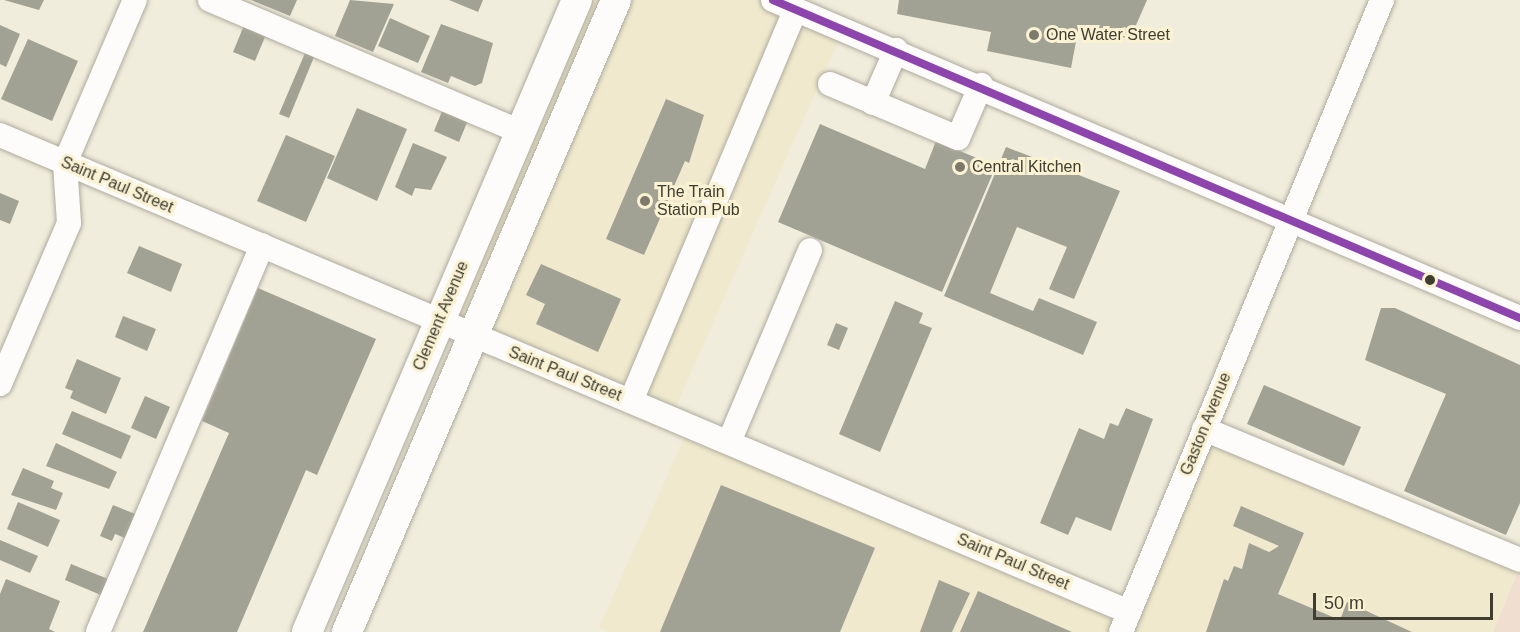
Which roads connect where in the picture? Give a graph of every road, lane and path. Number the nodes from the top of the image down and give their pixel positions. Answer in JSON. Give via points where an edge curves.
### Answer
{"nodes":[{"id":1,"x":135,"y":0,"type":"edge"},
{"id":2,"x":210,"y":0,"type":"edge"},
{"id":3,"x":566,"y":0,"type":"edge"},
{"id":4,"x":577,"y":0,"type":"edge"},
{"id":5,"x":616,"y":0,"type":"edge"},
{"id":6,"x":773,"y":0,"type":"edge"},
{"id":7,"x":1382,"y":0,"type":"edge"},
{"id":8,"x":796,"y":9,"type":"junction"},
{"id":9,"x":565,"y":29,"type":"junction"},
{"id":10,"x":896,"y":50,"type":"junction"},
{"id":11,"x":830,"y":84,"type":"dead end"},
{"id":12,"x":981,"y":85,"type":"junction"},
{"id":13,"x":873,"y":103,"type":"junction"},
{"id":14,"x":521,"y":132,"type":"junction"},
{"id":15,"x":0,"y":135,"type":"edge"},
{"id":16,"x":65,"y":163,"type":"junction"},
{"id":17,"x":1291,"y":216,"type":"junction"},
{"id":18,"x":262,"y":245,"type":"junction"},
{"id":19,"x":810,"y":250,"type":"dead end"},
{"id":20,"x":1520,"y":318,"type":"edge"},
{"id":21,"x":438,"y":322,"type":"junction"},
{"id":22,"x":472,"y":336,"type":"junction"},
{"id":23,"x":0,"y":384,"type":"edge"},
{"id":24,"x":631,"y":401,"type":"junction"},
{"id":25,"x":1204,"y":429,"type":"junction"},
{"id":26,"x":729,"y":442,"type":"junction"},
{"id":27,"x":1520,"y":560,"type":"edge"},
{"id":28,"x":1125,"y":622,"type":"edge"},
{"id":29,"x":98,"y":632,"type":"edge"},
{"id":30,"x":307,"y":632,"type":"edge"},
{"id":31,"x":347,"y":632,"type":"edge"}],
"edges":[{"from":1,"to":16,"type":"street"},
{"from":2,"to":14,"type":"street"},
{"from":3,"to":9,"type":"street"},
{"from":4,"to":9,"type":"main road","name":"Clement Avenue"},
{"from":5,"to":22,"type":"main road"},
{"from":6,"to":8,"type":"street"},
{"from":7,"to":17,"type":"street","name":"Gaston Avenue"},
{"from":8,"to":10,"type":"street"},
{"from":8,"to":24,"type":"street"},
{"from":9,"to":14,"type":"main road","name":"Clement Avenue"},
{"from":10,"to":12,"type":"street"},
{"from":10,"to":13,"type":"street"},
{"from":11,"to":13,"type":"street"},
{"from":12,"to":13,"type":"street","via":[[958,138]]},
{"from":12,"to":17,"type":"street"},
{"from":14,"to":21,"type":"main road","name":"Clement Avenue"},
{"from":15,"to":16,"type":"street","name":"Saint Paul Street"},
{"from":16,"to":18,"type":"street","name":"Saint Paul Street"},
{"from":16,"to":23,"type":"street","via":[[69,223]]},
{"from":17,"to":20,"type":"street"},
{"from":17,"to":25,"type":"street","name":"Gaston Avenue"},
{"from":18,"to":21,"type":"street","name":"Saint Paul Street"},
{"from":18,"to":29,"type":"street"},
{"from":19,"to":26,"type":"street"},
{"from":21,"to":22,"type":"street","name":"Saint Paul Street"},
{"from":21,"to":30,"type":"main road","name":"Clement Avenue"},
{"from":22,"to":24,"type":"street","name":"Saint Paul Street"},
{"from":22,"to":31,"type":"main road"},
{"from":24,"to":26,"type":"street","name":"Saint Paul Street"},
{"from":25,"to":27,"type":"street"},
{"from":25,"to":28,"type":"street","name":"Gaston Avenue"},
{"from":26,"to":28,"type":"street","name":"Saint Paul Street"}]}
